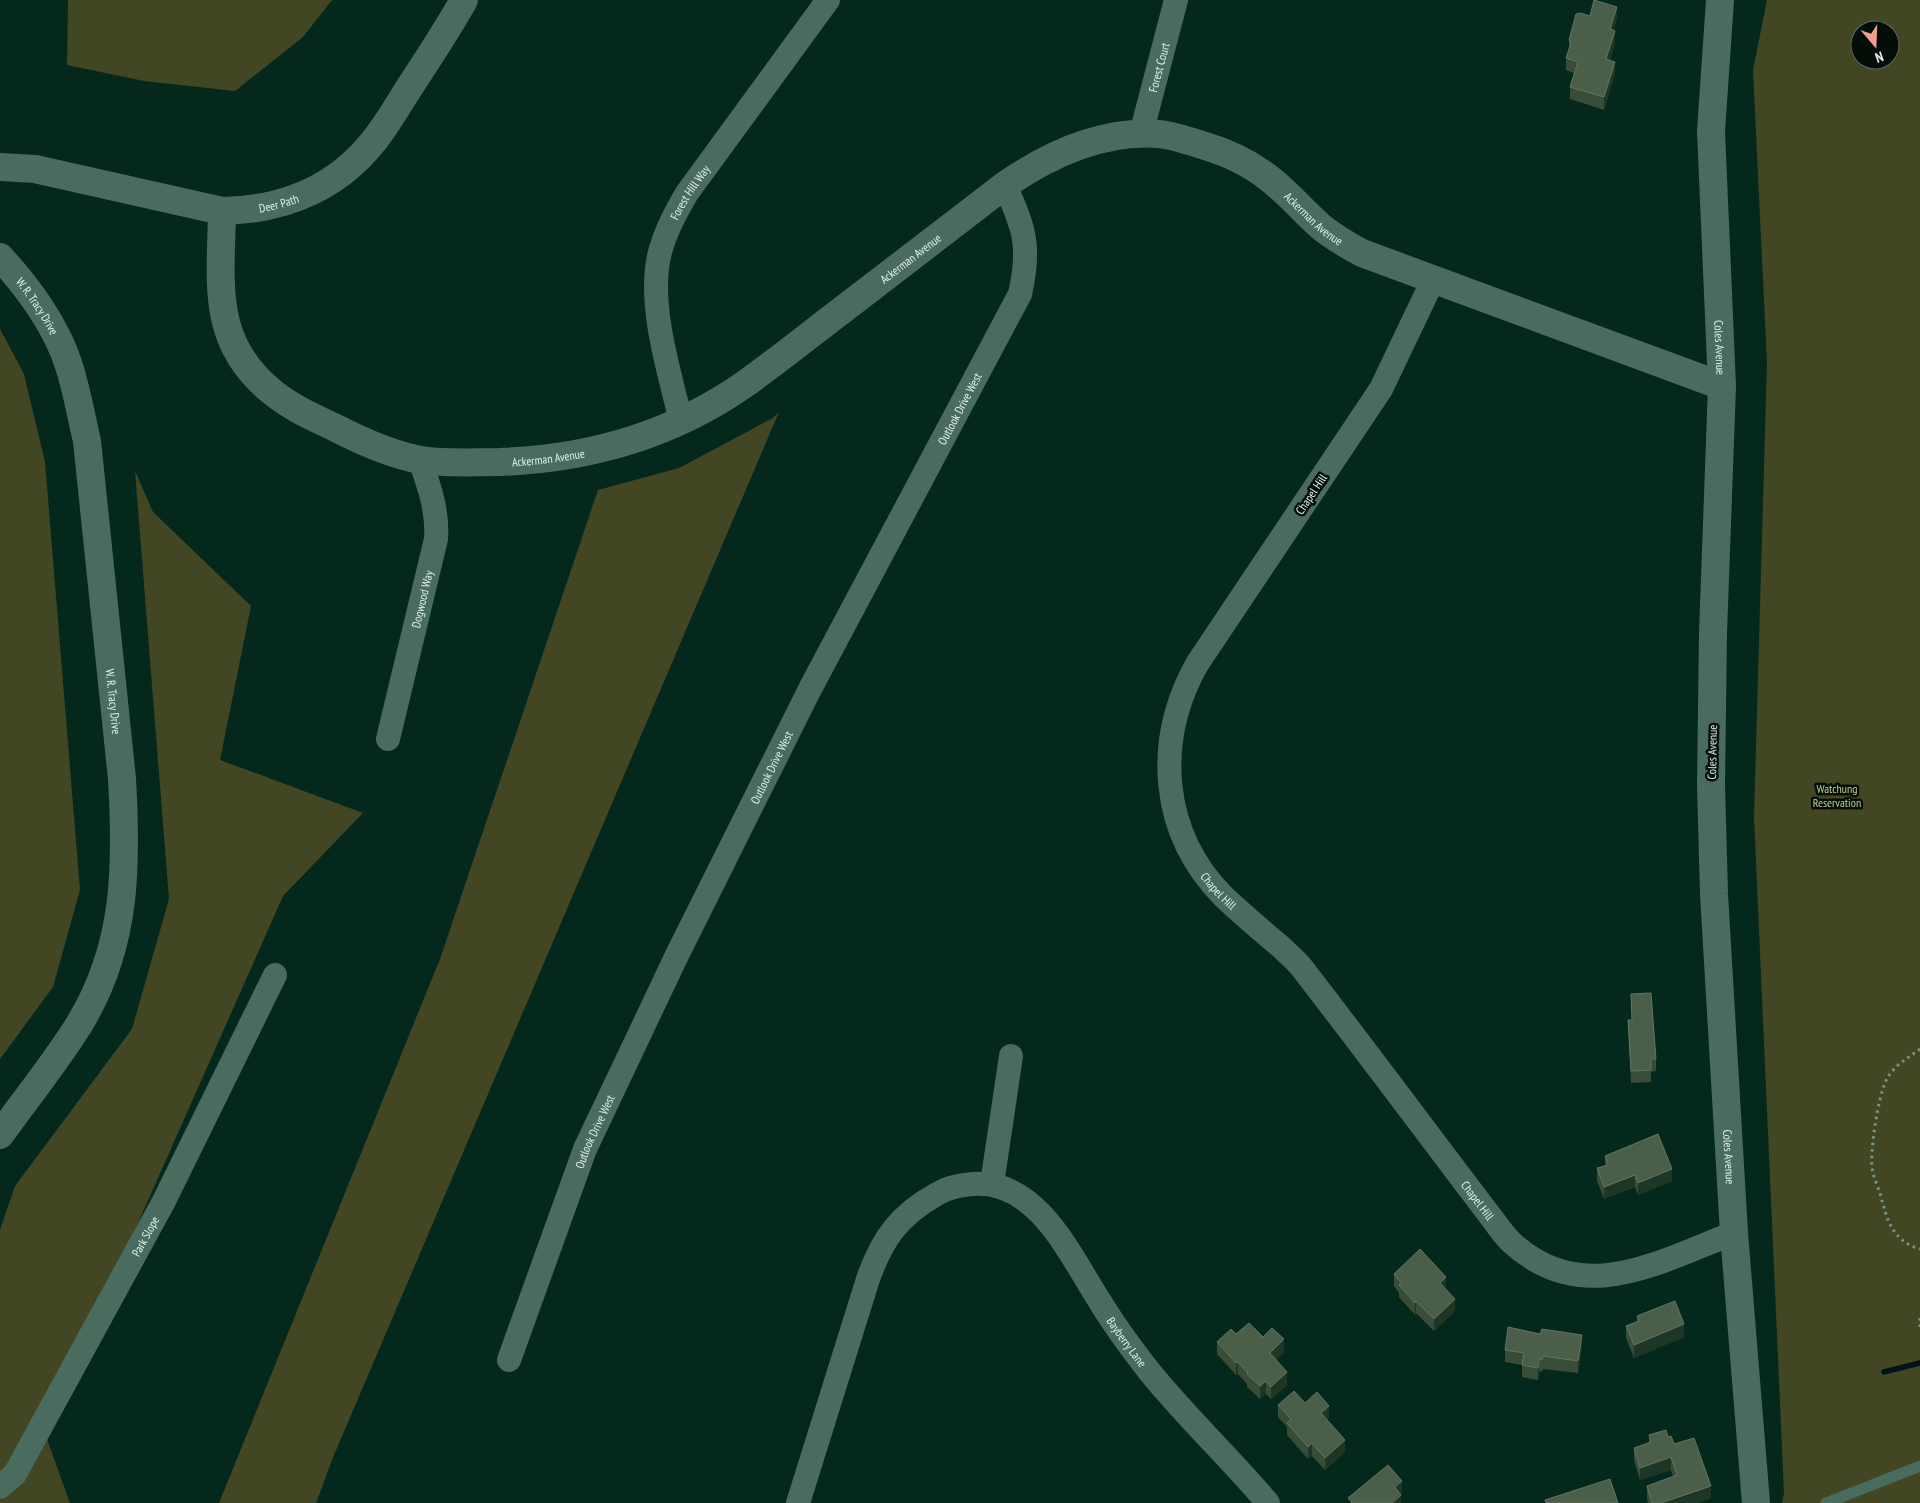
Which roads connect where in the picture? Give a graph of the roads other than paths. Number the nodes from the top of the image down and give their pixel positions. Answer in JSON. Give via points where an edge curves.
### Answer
{"nodes":[{"id":1,"x":464,"y":0,"type":"edge"},
{"id":2,"x":828,"y":0,"type":"edge"},
{"id":3,"x":1176,"y":0,"type":"edge"},
{"id":4,"x":1720,"y":0,"type":"edge"},
{"id":5,"x":1141,"y":134,"type":"junction"},
{"id":6,"x":0,"y":167,"type":"edge"},
{"id":7,"x":1005,"y":185,"type":"junction"},
{"id":8,"x":222,"y":210,"type":"junction"},
{"id":9,"x":0,"y":257,"type":"edge"},
{"id":10,"x":1433,"y":280,"type":"junction"},
{"id":11,"x":1722,"y":386,"type":"junction"},
{"id":12,"x":681,"y":421,"type":"junction"},
{"id":13,"x":420,"y":460,"type":"junction"},
{"id":14,"x":388,"y":739,"type":"dead end"},
{"id":15,"x":275,"y":975,"type":"dead end"},
{"id":16,"x":1012,"y":1056,"type":"dead end"},
{"id":17,"x":0,"y":1135,"type":"edge"},
{"id":18,"x":992,"y":1184,"type":"junction"},
{"id":19,"x":1734,"y":1233,"type":"junction"},
{"id":20,"x":509,"y":1360,"type":"dead end"},
{"id":21,"x":1920,"y":1466,"type":"edge"},
{"id":22,"x":0,"y":1488,"type":"edge"},
{"id":23,"x":798,"y":1503,"type":"edge"},
{"id":24,"x":1268,"y":1503,"type":"edge"},
{"id":25,"x":1756,"y":1503,"type":"edge"},
{"id":26,"x":1826,"y":1503,"type":"edge"}],
"edges":[{"from":1,"to":8,"type":"street","name":"Deer Path","via":[[381,132],[351,165],[329,183],[290,201],[251,209]]},
{"from":2,"to":12,"type":"street","name":"Forest Hill Way","via":[[687,193],[669,225],[660,253],[657,296],[661,337]]},
{"from":3,"to":5,"type":"street","name":"Forest Court"},
{"from":4,"to":11,"type":"street","name":"Coles Avenue","via":[[1711,131]]},
{"from":5,"to":7,"type":"street","name":"Ackerman Avenue","via":[[1115,136],[1060,153]]},
{"from":5,"to":10,"type":"street","name":"Ackerman Avenue","via":[[1183,139],[1234,157],[1270,179],[1321,227],[1344,243],[1380,261]]},
{"from":6,"to":8,"type":"street","name":"Deer Path","via":[[35,170]]},
{"from":7,"to":12,"type":"street","name":"Ackerman Avenue","via":[[755,376]]},
{"from":7,"to":20,"type":"street","name":"Outlook Drive West","via":[[1020,218],[1025,243],[1026,268],[1020,294],[811,687],[584,1149]]},
{"from":8,"to":13,"type":"street","name":"Ackerman Avenue","via":[[223,311],[245,366],[273,393],[303,411],[376,446]]},
{"from":9,"to":17,"type":"street","name":"W. R. Tracy Drive","via":[[33,296],[52,330],[68,364],[78,399],[86,441],[125,834],[124,882],[118,925],[103,974],[81,1022]]},
{"from":10,"to":11,"type":"street","name":"Ackerman Avenue"},
{"from":10,"to":19,"type":"street","name":"Chapel Hill","via":[[1381,389],[1187,681],[1174,718],[1168,756],[1176,814],[1190,851],[1212,883],[1300,966],[1494,1221],[1510,1241],[1531,1258],[1554,1269],[1579,1275],[1617,1275]]},
{"from":11,"to":19,"type":"street","name":"Coles Avenue","via":[[1711,784],[1714,894]]},
{"from":12,"to":13,"type":"street","name":"Ackerman Avenue","via":[[637,439],[574,456],[502,462]]},
{"from":13,"to":14,"type":"street","name":"Dogwood Way","via":[[436,510],[436,539]]},
{"from":15,"to":22,"type":"street","name":"Park Slope","via":[[164,1201],[15,1474]]},
{"from":16,"to":18,"type":"street"},
{"from":18,"to":23,"type":"street","name":"Bayberry Lane","via":[[958,1185],[940,1192],[912,1210],[896,1224],[886,1239],[868,1279]]},
{"from":18,"to":24,"type":"street","name":"Bayberry Lane","via":[[1028,1201],[1041,1213],[1149,1371]]},
{"from":19,"to":25,"type":"street","name":"Coles Avenue"},
{"from":21,"to":26,"type":"lane"}]}
